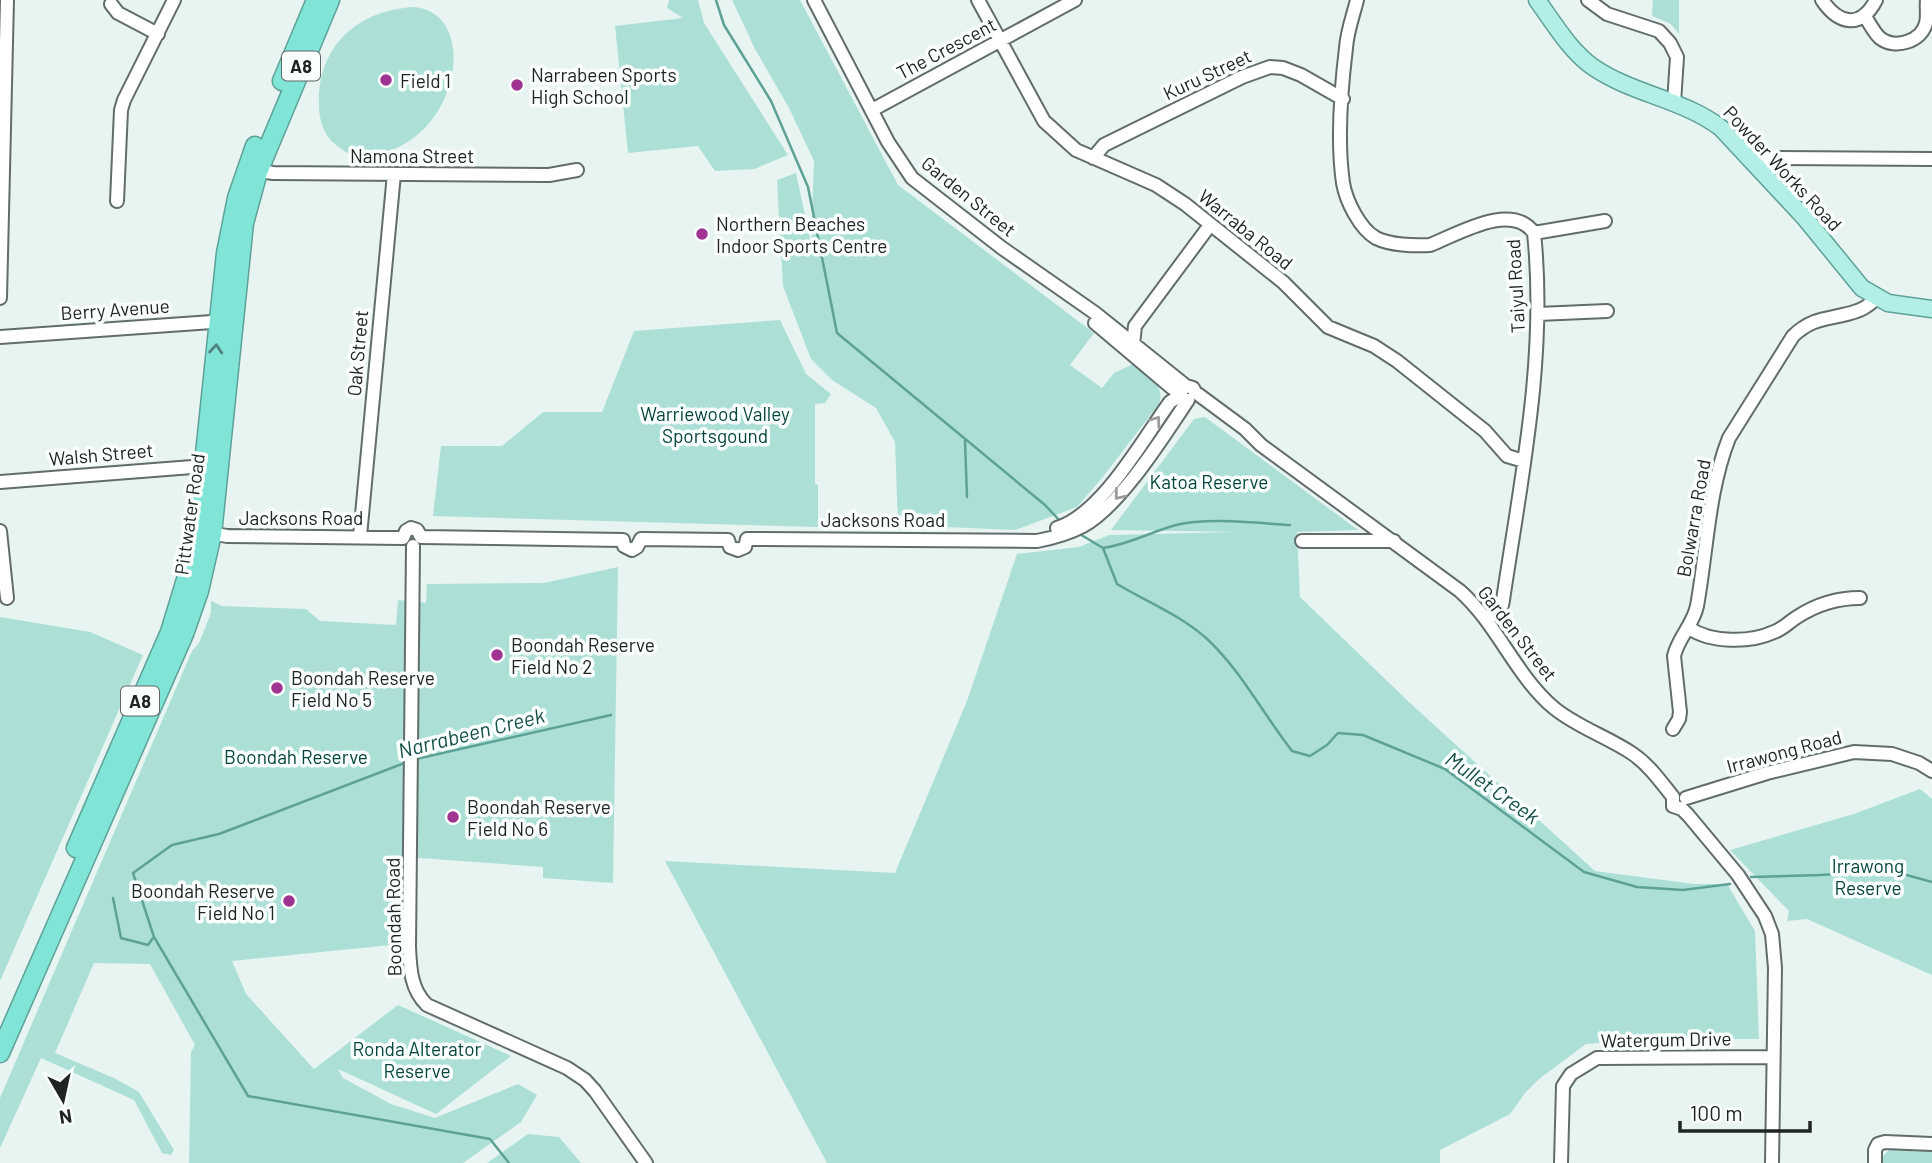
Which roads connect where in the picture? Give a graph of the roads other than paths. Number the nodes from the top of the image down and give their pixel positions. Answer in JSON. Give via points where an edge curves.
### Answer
{"nodes":[{"id":1,"x":6,"y":0,"type":"edge"},
{"id":2,"x":174,"y":0,"type":"edge"},
{"id":3,"x":316,"y":0,"type":"edge"},
{"id":4,"x":330,"y":0,"type":"edge"},
{"id":5,"x":814,"y":0,"type":"edge"},
{"id":6,"x":978,"y":0,"type":"edge"},
{"id":7,"x":1076,"y":0,"type":"edge"},
{"id":8,"x":1357,"y":0,"type":"edge"},
{"id":9,"x":1537,"y":0,"type":"edge"},
{"id":10,"x":1588,"y":0,"type":"edge"},
{"id":11,"x":1822,"y":0,"type":"edge"},
{"id":12,"x":1875,"y":0,"type":"edge"},
{"id":13,"x":1927,"y":0,"type":"edge"},
{"id":14,"x":111,"y":4,"type":"dead end"},
{"id":15,"x":1864,"y":15,"type":"junction"},
{"id":16,"x":158,"y":34,"type":"junction"},
{"id":17,"x":1000,"y":42,"type":"junction"},
{"id":18,"x":1343,"y":99,"type":"junction"},
{"id":19,"x":1674,"y":103,"type":"junction"},
{"id":20,"x":872,"y":110,"type":"junction"},
{"id":21,"x":1093,"y":158,"type":"junction"},
{"id":22,"x":1932,"y":159,"type":"edge"},
{"id":23,"x":1753,"y":164,"type":"junction"},
{"id":24,"x":252,"y":170,"type":"junction"},
{"id":25,"x":577,"y":170,"type":"dead end"},
{"id":26,"x":394,"y":174,"type":"junction"},
{"id":27,"x":117,"y":201,"type":"dead end"},
{"id":28,"x":1605,"y":221,"type":"dead end"},
{"id":29,"x":1210,"y":225,"type":"junction"},
{"id":30,"x":1534,"y":233,"type":"junction"},
{"id":31,"x":1062,"y":291,"type":"junction"},
{"id":32,"x":0,"y":298,"type":"edge"},
{"id":33,"x":1877,"y":298,"type":"junction"},
{"id":34,"x":1932,"y":309,"type":"edge"},
{"id":35,"x":1606,"y":311,"type":"dead end"},
{"id":36,"x":1538,"y":314,"type":"junction"},
{"id":37,"x":226,"y":321,"type":"junction"},
{"id":38,"x":1135,"y":326,"type":"junction"},
{"id":39,"x":1116,"y":331,"type":"junction"},
{"id":40,"x":0,"y":337,"type":"edge"},
{"id":41,"x":1133,"y":345,"type":"junction"},
{"id":42,"x":1183,"y":395,"type":"junction"},
{"id":43,"x":1524,"y":461,"type":"junction"},
{"id":44,"x":205,"y":466,"type":"junction"},
{"id":45,"x":0,"y":482,"type":"edge"},
{"id":46,"x":1080,"y":522,"type":"junction"},
{"id":47,"x":0,"y":531,"type":"edge"},
{"id":48,"x":205,"y":532,"type":"junction"},
{"id":49,"x":360,"y":536,"type":"junction"},
{"id":50,"x":412,"y":540,"type":"junction"},
{"id":51,"x":1302,"y":541,"type":"dead end"},
{"id":52,"x":1394,"y":541,"type":"junction"},
{"id":53,"x":7,"y":598,"type":"dead end"},
{"id":54,"x":1860,"y":598,"type":"dead end"},
{"id":55,"x":1487,"y":620,"type":"junction"},
{"id":56,"x":1689,"y":628,"type":"junction"},
{"id":57,"x":1673,"y":729,"type":"dead end"},
{"id":58,"x":1931,"y":769,"type":"edge"},
{"id":59,"x":1680,"y":801,"type":"junction"},
{"id":60,"x":0,"y":1023,"type":"edge"},
{"id":61,"x":0,"y":1053,"type":"edge"},
{"id":62,"x":1773,"y":1057,"type":"junction"},
{"id":63,"x":1932,"y":1144,"type":"edge"},
{"id":64,"x":646,"y":1163,"type":"edge"},
{"id":65,"x":1561,"y":1163,"type":"edge"},
{"id":66,"x":1772,"y":1163,"type":"edge"},
{"id":67,"x":1875,"y":1163,"type":"edge"}],
"edges":[{"from":1,"to":32,"type":"street"},
{"from":2,"to":16,"type":"street"},
{"from":3,"to":24,"type":"highway","name":"Pittwater Road","number":"A8"},
{"from":4,"to":24,"type":"highway","name":"Pittwater Road","number":"A8"},
{"from":5,"to":20,"type":"street","name":"Garden Street"},
{"from":6,"to":17,"type":"street","name":"Warraba Road"},
{"from":7,"to":17,"type":"street","name":"The Crescent"},
{"from":8,"to":18,"type":"street","name":"Taiyul Road","via":[[1346,46]]},
{"from":9,"to":19,"type":"main road","name":"Powder Works Road","via":[[1591,65]]},
{"from":10,"to":19,"type":"street","via":[[1607,14],[1660,31],[1677,57]]},
{"from":11,"to":15,"type":"street","via":[[1838,18]]},
{"from":12,"to":15,"type":"street"},
{"from":13,"to":15,"type":"street","via":[[1926,23],[1906,43],[1881,39]]},
{"from":14,"to":16,"type":"street","via":[[118,13]]},
{"from":16,"to":27,"type":"street","via":[[121,110]]},
{"from":17,"to":20,"type":"street","name":"The Crescent"},
{"from":17,"to":21,"type":"street","name":"Warraba Road","via":[[1044,121],[1068,144]]},
{"from":18,"to":21,"type":"street","name":"Kuru Street","via":[[1301,75],[1270,67],[1242,76],[1104,145]]},
{"from":18,"to":30,"type":"street","name":"Taiyul Road","via":[[1343,184],[1349,203],[1377,238],[1430,246],[1506,218],[1528,224]]},
{"from":19,"to":23,"type":"main road","name":"Powder Works Road","via":[[1721,128]]},
{"from":20,"to":31,"type":"street","name":"Garden Street","via":[[912,178]]},
{"from":21,"to":29,"type":"street","name":"Warraba Road","via":[[1156,185]]},
{"from":22,"to":23,"type":"street","via":[[1777,158]]},
{"from":23,"to":33,"type":"main road","name":"Powder Works Road","via":[[1862,288]]},
{"from":24,"to":26,"type":"street","name":"Namona Street"},
{"from":24,"to":37,"type":"highway","name":"Pittwater Road","number":"A8","via":[[231,223]]},
{"from":25,"to":26,"type":"street","name":"Namona Street","via":[[549,175]]},
{"from":26,"to":49,"type":"street","name":"Oak Street"},
{"from":28,"to":30,"type":"street"},
{"from":29,"to":38,"type":"street"},
{"from":29,"to":43,"type":"street","name":"Warraba Road","via":[[1283,282],[1328,327],[1397,361],[1485,430],[1507,456]]},
{"from":30,"to":36,"type":"street","name":"Taiyul Road"},
{"from":31,"to":39,"type":"street","name":"Garden Street"},
{"from":31,"to":42,"type":"street","name":"Garden Street","via":[[1108,336]]},
{"from":33,"to":34,"type":"main road","name":"Powder Works Road"},
{"from":33,"to":56,"type":"street","name":"Bolwarra Road","via":[[1856,312],[1801,328],[1729,438]]},
{"from":35,"to":36,"type":"street"},
{"from":36,"to":43,"type":"street","name":"Taiyul Road","via":[[1537,362]]},
{"from":37,"to":40,"type":"street","name":"Berry Avenue"},
{"from":44,"to":37,"type":"highway","name":"Pittwater Road","number":"A8","one_way":true},
{"from":37,"to":48,"type":"highway","name":"Pittwater Road","number":"A8"},
{"from":38,"to":39,"type":"street"},
{"from":38,"to":41,"type":"street"},
{"from":39,"to":41,"type":"street","name":"Garden Street"},
{"from":41,"to":42,"type":"street","name":"Garden Street"},
{"from":46,"to":42,"type":"street","name":"Jacksons Road","one_way":true},
{"from":42,"to":46,"type":"street","name":"Jacksons Road","one_way":true,"via":[[1154,450],[1112,503]]},
{"from":42,"to":52,"type":"street","name":"Garden Street"},
{"from":43,"to":55,"type":"street","name":"Taiyul Road","via":[[1502,605]]},
{"from":44,"to":45,"type":"street","name":"Walsh Street"},
{"from":44,"to":48,"type":"highway","name":"Pittwater Road","number":"A8"},
{"from":46,"to":50,"type":"street","name":"Jacksons Road","via":[[1056,533],[1020,540],[747,539],[736,532],[728,540],[641,539],[632,550],[623,540]]},
{"from":47,"to":53,"type":"street"},
{"from":48,"to":49,"type":"street","name":"Jacksons Road"},
{"from":48,"to":60,"type":"highway","name":"Pittwater Road","number":"A8","via":[[170,632]]},
{"from":48,"to":61,"type":"highway","name":"Pittwater Road","number":"A8","via":[[199,591],[184,634]]},
{"from":49,"to":50,"type":"street","name":"Jacksons Road"},
{"from":50,"to":64,"type":"street","name":"Boondah Road","via":[[410,961],[417,996],[427,1005],[568,1068],[585,1080]]},
{"from":51,"to":52,"type":"street"},
{"from":52,"to":55,"type":"street","name":"Garden Street","via":[[1460,591]]},
{"from":54,"to":56,"type":"street","via":[[1827,602],[1777,631],[1747,639],[1707,637]]},
{"from":55,"to":59,"type":"street","name":"Garden Street","via":[[1528,680],[1555,708],[1633,754]]},
{"from":56,"to":57,"type":"street","name":"Bolwarra Road","via":[[1674,656],[1680,712]]},
{"from":58,"to":59,"type":"street","name":"Irrawong Road","via":[[1892,754],[1854,752]]},
{"from":59,"to":62,"type":"street","name":"Garden Street","via":[[1738,875],[1770,926]]},
{"from":62,"to":65,"type":"street","name":"Watergum Drive","via":[[1597,1058],[1571,1074],[1563,1086]]},
{"from":62,"to":66,"type":"street","name":"Garden Street"},
{"from":63,"to":67,"type":"street","via":[[1878,1144]]}]}
